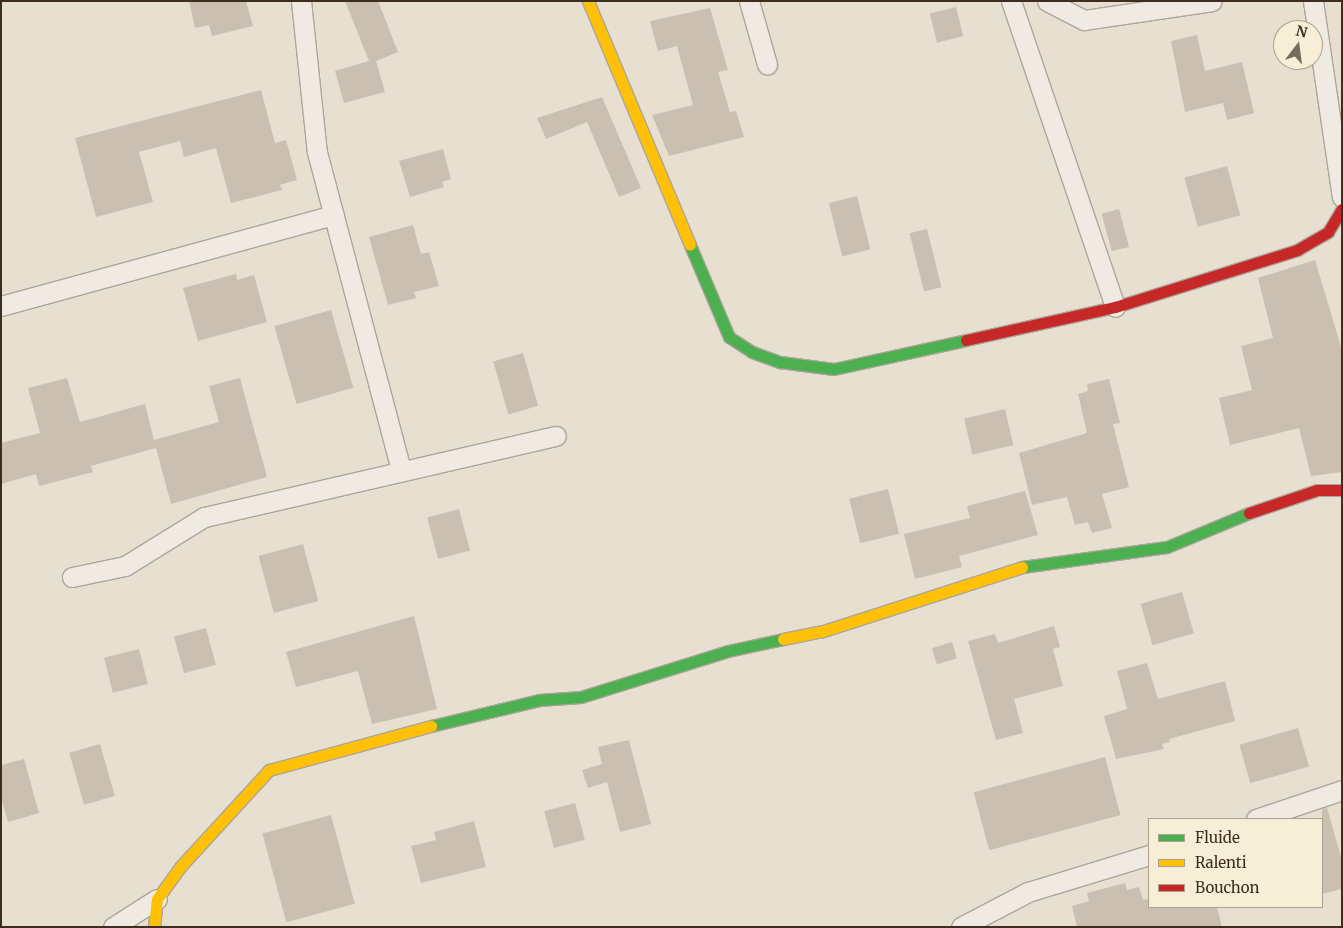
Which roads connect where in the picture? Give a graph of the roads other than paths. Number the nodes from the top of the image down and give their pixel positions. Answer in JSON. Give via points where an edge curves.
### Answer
{"nodes":[{"id":1,"x":301,"y":1,"type":"edge"},
{"id":2,"x":588,"y":1,"type":"edge"},
{"id":3,"x":749,"y":1,"type":"edge"},
{"id":4,"x":1011,"y":1,"type":"edge"},
{"id":5,"x":1047,"y":1,"type":"edge"},
{"id":6,"x":1212,"y":1,"type":"edge"},
{"id":7,"x":1312,"y":1,"type":"edge"},
{"id":8,"x":767,"y":64,"type":"dead end"},
{"id":9,"x":1342,"y":197,"type":"edge"},
{"id":10,"x":1342,"y":209,"type":"edge"},
{"id":11,"x":334,"y":215,"type":"junction"},
{"id":12,"x":1,"y":306,"type":"edge"},
{"id":13,"x":1115,"y":307,"type":"junction"},
{"id":14,"x":556,"y":436,"type":"dead end"},
{"id":15,"x":400,"y":471,"type":"junction"},
{"id":16,"x":1342,"y":490,"type":"edge"},
{"id":17,"x":72,"y":577,"type":"dead end"},
{"id":18,"x":1342,"y":790,"type":"edge"},
{"id":19,"x":1259,"y":818,"type":"edge"},
{"id":20,"x":1148,"y":855,"type":"edge"},
{"id":21,"x":157,"y":899,"type":"junction"},
{"id":22,"x":113,"y":927,"type":"edge"},
{"id":23,"x":154,"y":927,"type":"edge"},
{"id":24,"x":961,"y":927,"type":"edge"}],
"edges":[{"from":1,"to":11,"type":"street","via":[[309,106]]},
{"from":2,"to":13,"type":"street","via":[[729,337],[752,352],[780,362],[834,369]]},
{"from":3,"to":8,"type":"street"},
{"from":4,"to":13,"type":"street"},
{"from":5,"to":6,"type":"street","via":[[1084,20]]},
{"from":7,"to":9,"type":"street"},
{"from":10,"to":13,"type":"street","via":[[1328,232],[1297,250]]},
{"from":11,"to":12,"type":"street"},
{"from":11,"to":15,"type":"street"},
{"from":14,"to":15,"type":"street"},
{"from":15,"to":17,"type":"street","via":[[204,517],[125,566]]},
{"from":16,"to":21,"type":"street","via":[[1318,490],[1237,517],[1167,547],[1015,568],[823,631],[728,651],[581,697],[539,700],[350,745],[270,770],[181,866]]},
{"from":18,"to":19,"type":"street"},
{"from":20,"to":24,"type":"street","via":[[1028,892]]},
{"from":21,"to":22,"type":"street"},
{"from":21,"to":23,"type":"street"}]}
